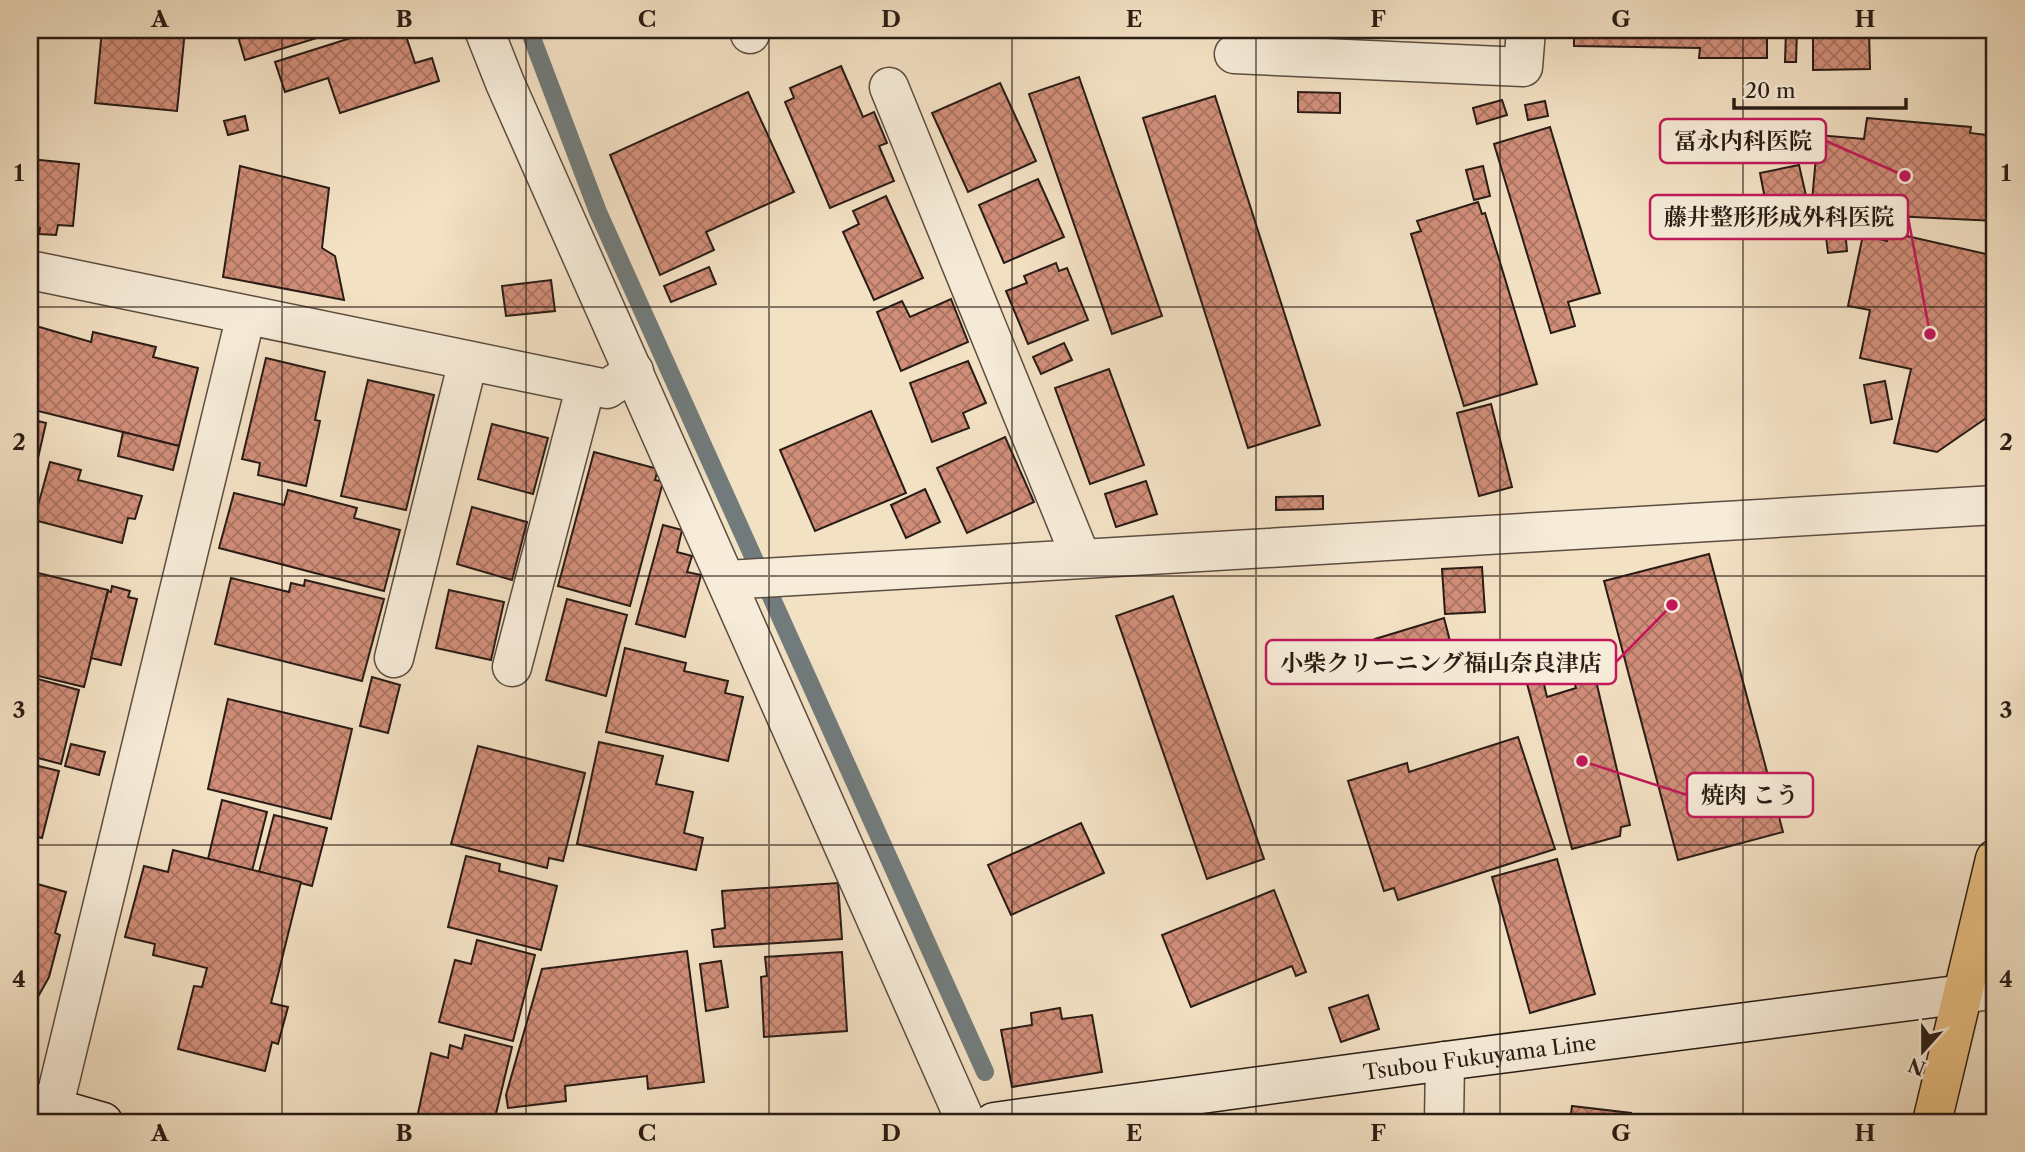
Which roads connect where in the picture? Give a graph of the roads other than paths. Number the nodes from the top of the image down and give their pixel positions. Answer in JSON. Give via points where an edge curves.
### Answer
{"nodes":[{"id":1,"x":484,"y":30,"type":"edge"},
{"id":2,"x":1526,"y":30,"type":"edge"},
{"id":3,"x":1234,"y":54,"type":"dead end"},
{"id":4,"x":889,"y":87,"type":"dead end"},
{"id":5,"x":30,"y":271,"type":"edge"},
{"id":6,"x":246,"y":315,"type":"junction"},
{"id":7,"x":468,"y":361,"type":"junction"},
{"id":8,"x":634,"y":371,"type":"junction"},
{"id":9,"x":586,"y":385,"type":"junction"},
{"id":10,"x":1995,"y":505,"type":"edge"},
{"id":11,"x":1081,"y":558,"type":"junction"},
{"id":12,"x":730,"y":580,"type":"junction"},
{"id":13,"x":394,"y":658,"type":"dead end"},
{"id":14,"x":512,"y":667,"type":"dead end"},
{"id":15,"x":1995,"y":859,"type":"edge"},
{"id":16,"x":1980,"y":992,"type":"edge"},
{"id":17,"x":1445,"y":1061,"type":"junction"},
{"id":18,"x":41,"y":1105,"type":"edge"},
{"id":19,"x":103,"y":1122,"type":"edge"},
{"id":20,"x":966,"y":1122,"type":"edge"},
{"id":21,"x":994,"y":1122,"type":"edge"},
{"id":22,"x":1444,"y":1122,"type":"edge"},
{"id":23,"x":1931,"y":1122,"type":"edge"}],
"edges":[{"from":1,"to":8,"type":"street"},
{"from":2,"to":3,"type":"street","via":[[1523,67]]},
{"from":4,"to":11,"type":"street"},
{"from":5,"to":6,"type":"street"},
{"from":6,"to":7,"type":"street"},
{"from":6,"to":18,"type":"street"},
{"from":7,"to":9,"type":"street"},
{"from":7,"to":13,"type":"street"},
{"from":8,"to":9,"type":"street","via":[[607,389]]},
{"from":8,"to":12,"type":"street"},
{"from":9,"to":14,"type":"street"},
{"from":10,"to":11,"type":"street"},
{"from":11,"to":12,"type":"street"},
{"from":12,"to":20,"type":"street"},
{"from":15,"to":16,"type":"highway"},
{"from":16,"to":17,"type":"street","name":"Tsubou Fukuyama Line"},
{"from":16,"to":23,"type":"highway"},
{"from":17,"to":21,"type":"street","name":"Tsubou Fukuyama Line"},
{"from":17,"to":22,"type":"street"},
{"from":18,"to":19,"type":"street"}]}
